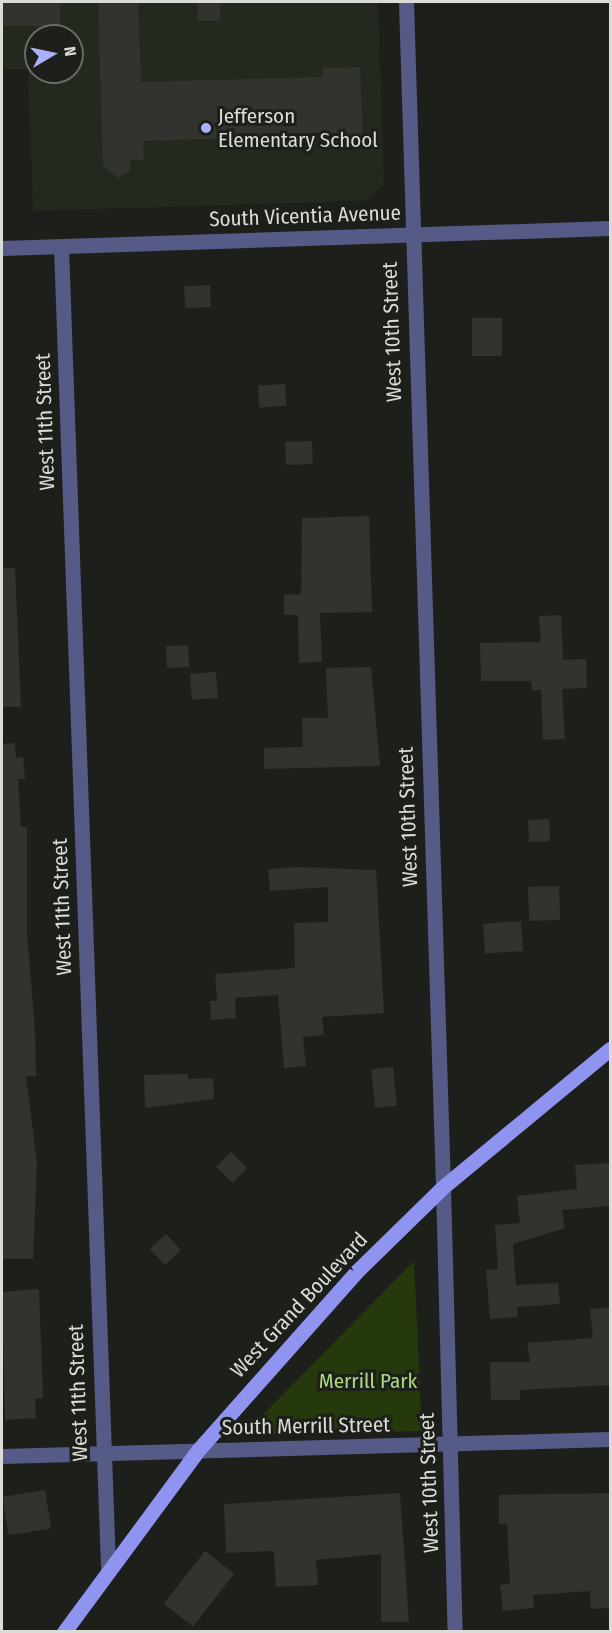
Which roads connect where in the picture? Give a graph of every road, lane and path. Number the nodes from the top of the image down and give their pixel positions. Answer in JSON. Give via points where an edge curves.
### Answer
{"nodes":[{"id":1,"x":406,"y":2,"type":"edge"},
{"id":2,"x":610,"y":228,"type":"edge"},
{"id":3,"x":409,"y":233,"type":"junction"},
{"id":4,"x":61,"y":247,"type":"junction"},
{"id":5,"x":2,"y":248,"type":"edge"},
{"id":6,"x":610,"y":1049,"type":"edge"},
{"id":7,"x":443,"y":1187,"type":"junction"},
{"id":8,"x":610,"y":1439,"type":"edge"},
{"id":9,"x":449,"y":1443,"type":"junction"},
{"id":10,"x":199,"y":1449,"type":"junction"},
{"id":11,"x":101,"y":1453,"type":"junction"},
{"id":12,"x":2,"y":1456,"type":"edge"},
{"id":13,"x":108,"y":1567,"type":"junction"},
{"id":14,"x":64,"y":1632,"type":"edge"},
{"id":15,"x":455,"y":1632,"type":"edge"}],
"edges":[{"from":1,"to":3,"type":"street","name":"West 10th Street"},
{"from":2,"to":3,"type":"street","name":"South Vicentia Avenue"},
{"from":3,"to":4,"type":"street","name":"South Vicentia Avenue"},
{"from":3,"to":7,"type":"street","name":"West 10th Street"},
{"from":4,"to":5,"type":"street","name":"South Vicentia Avenue"},
{"from":4,"to":11,"type":"street","name":"West 11th Street"},
{"from":6,"to":7,"type":"main road","name":"West Grand Boulevard"},
{"from":7,"to":9,"type":"street","name":"West 10th Street"},
{"from":7,"to":10,"type":"main road","name":"West Grand Boulevard","via":[[357,1271]]},
{"from":8,"to":9,"type":"street","name":"South Merrill Street"},
{"from":9,"to":10,"type":"street","name":"South Merrill Street"},
{"from":9,"to":15,"type":"street","name":"West 10th Street"},
{"from":10,"to":11,"type":"street","name":"South Merrill Street"},
{"from":10,"to":13,"type":"main road","name":"West Grand Boulevard"},
{"from":11,"to":12,"type":"street","name":"South Merrill Street"},
{"from":11,"to":13,"type":"street","name":"West 11th Street"},
{"from":13,"to":14,"type":"main road","name":"West Grand Boulevard"}]}
